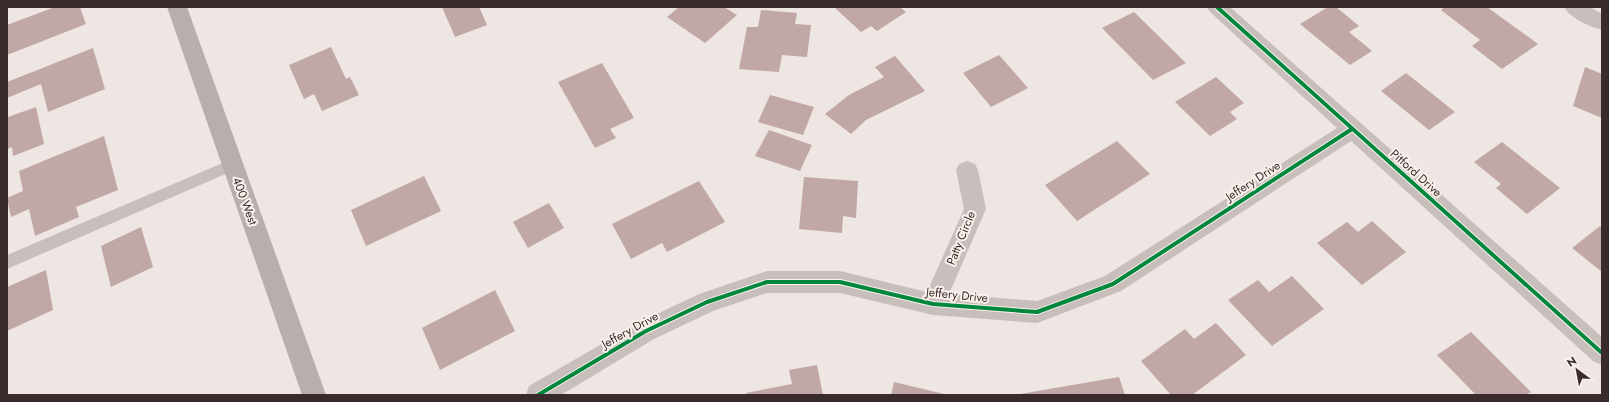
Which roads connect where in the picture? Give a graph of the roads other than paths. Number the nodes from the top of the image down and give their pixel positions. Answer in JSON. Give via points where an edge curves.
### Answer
{"nodes":[{"id":1,"x":177,"y":7,"type":"edge"},
{"id":2,"x":1217,"y":7,"type":"edge"},
{"id":3,"x":1574,"y":7,"type":"edge"},
{"id":4,"x":1602,"y":23,"type":"edge"},
{"id":5,"x":1352,"y":128,"type":"junction"},
{"id":6,"x":232,"y":165,"type":"junction"},
{"id":7,"x":967,"y":170,"type":"dead end"},
{"id":8,"x":7,"y":262,"type":"edge"},
{"id":9,"x":933,"y":304,"type":"junction"},
{"id":10,"x":1602,"y":353,"type":"edge"},
{"id":11,"x":314,"y":395,"type":"edge"},
{"id":12,"x":538,"y":395,"type":"edge"}],
"edges":[{"from":1,"to":6,"type":"main road","name":"400 West"},
{"from":2,"to":5,"type":"street","name":"Pitford Drive"},
{"from":3,"to":4,"type":"street"},
{"from":5,"to":9,"type":"street","name":"Jeffery Drive","via":[[1113,284],[1037,312]]},
{"from":5,"to":10,"type":"street","name":"Pitford Drive"},
{"from":6,"to":8,"type":"lane"},
{"from":6,"to":11,"type":"main road","name":"400 West"},
{"from":7,"to":9,"type":"street","name":"Patty Circle","via":[[975,209]]},
{"from":9,"to":12,"type":"street","name":"Jeffery Drive","via":[[840,282],[767,282],[707,302],[646,331]]}]}
